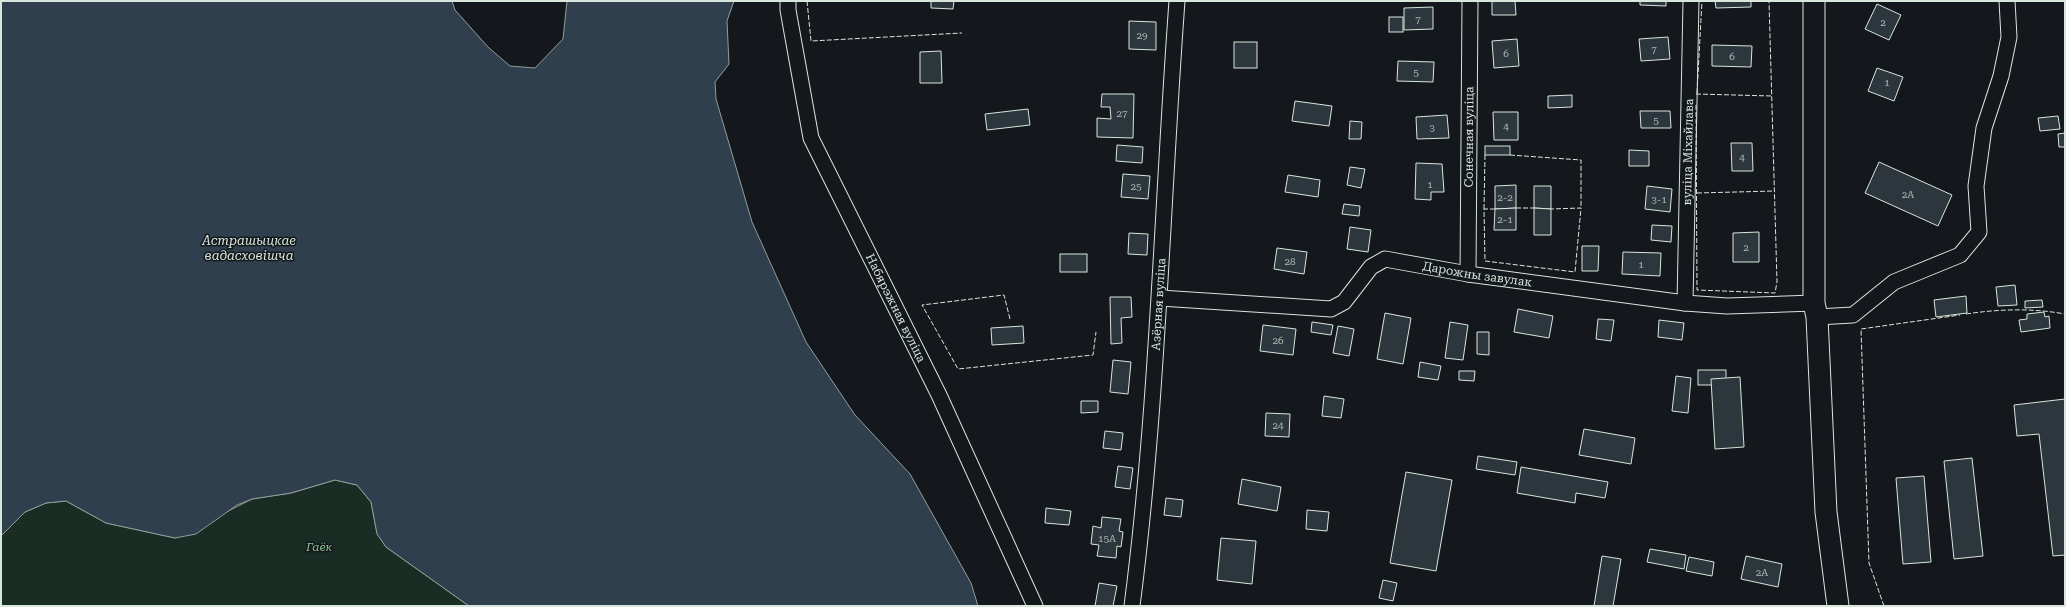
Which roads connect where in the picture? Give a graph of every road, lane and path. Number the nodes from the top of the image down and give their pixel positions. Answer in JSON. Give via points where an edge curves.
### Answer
{"nodes":[{"id":1,"x":788,"y":1,"type":"edge"},
{"id":2,"x":1177,"y":1,"type":"edge"},
{"id":3,"x":1470,"y":1,"type":"edge"},
{"id":4,"x":1691,"y":1,"type":"edge"},
{"id":5,"x":1814,"y":1,"type":"edge"},
{"id":6,"x":2006,"y":1,"type":"edge"},
{"id":7,"x":1468,"y":274,"type":"junction"},
{"id":8,"x":1160,"y":298,"type":"junction"},
{"id":9,"x":1685,"y":303,"type":"junction"},
{"id":10,"x":1815,"y":310,"type":"junction"},
{"id":11,"x":1035,"y":606,"type":"edge"},
{"id":12,"x":1132,"y":606,"type":"edge"},
{"id":13,"x":1838,"y":606,"type":"edge"}],
"edges":[{"from":1,"to":11,"type":"street","name":"Набярэжная вуліца","via":[[811,138],[943,402]]},
{"from":2,"to":8,"type":"street","name":"Азёрная вуліца"},
{"from":3,"to":7,"type":"street","name":"Сонечная вуліца"},
{"from":4,"to":9,"type":"street","name":"вуліца Міхайлава"},
{"from":5,"to":10,"type":"street"},
{"from":6,"to":10,"type":"street","name":"Дарожны завулак","via":[[2009,37],[2001,76],[1984,128],[1976,186],[1979,232],[1960,255],[1894,282],[1854,315]]},
{"from":7,"to":8,"type":"street","name":"Дарожны завулак","via":[[1385,259],[1371,267],[1344,302],[1331,309]]},
{"from":7,"to":9,"type":"street","name":"Дарожны завулак"},
{"from":8,"to":12,"type":"street","name":"Азёрная вуліца"},
{"from":9,"to":10,"type":"street","name":"Дарожны завулак"},
{"from":10,"to":13,"type":"street","via":[[1826,512]]}]}
